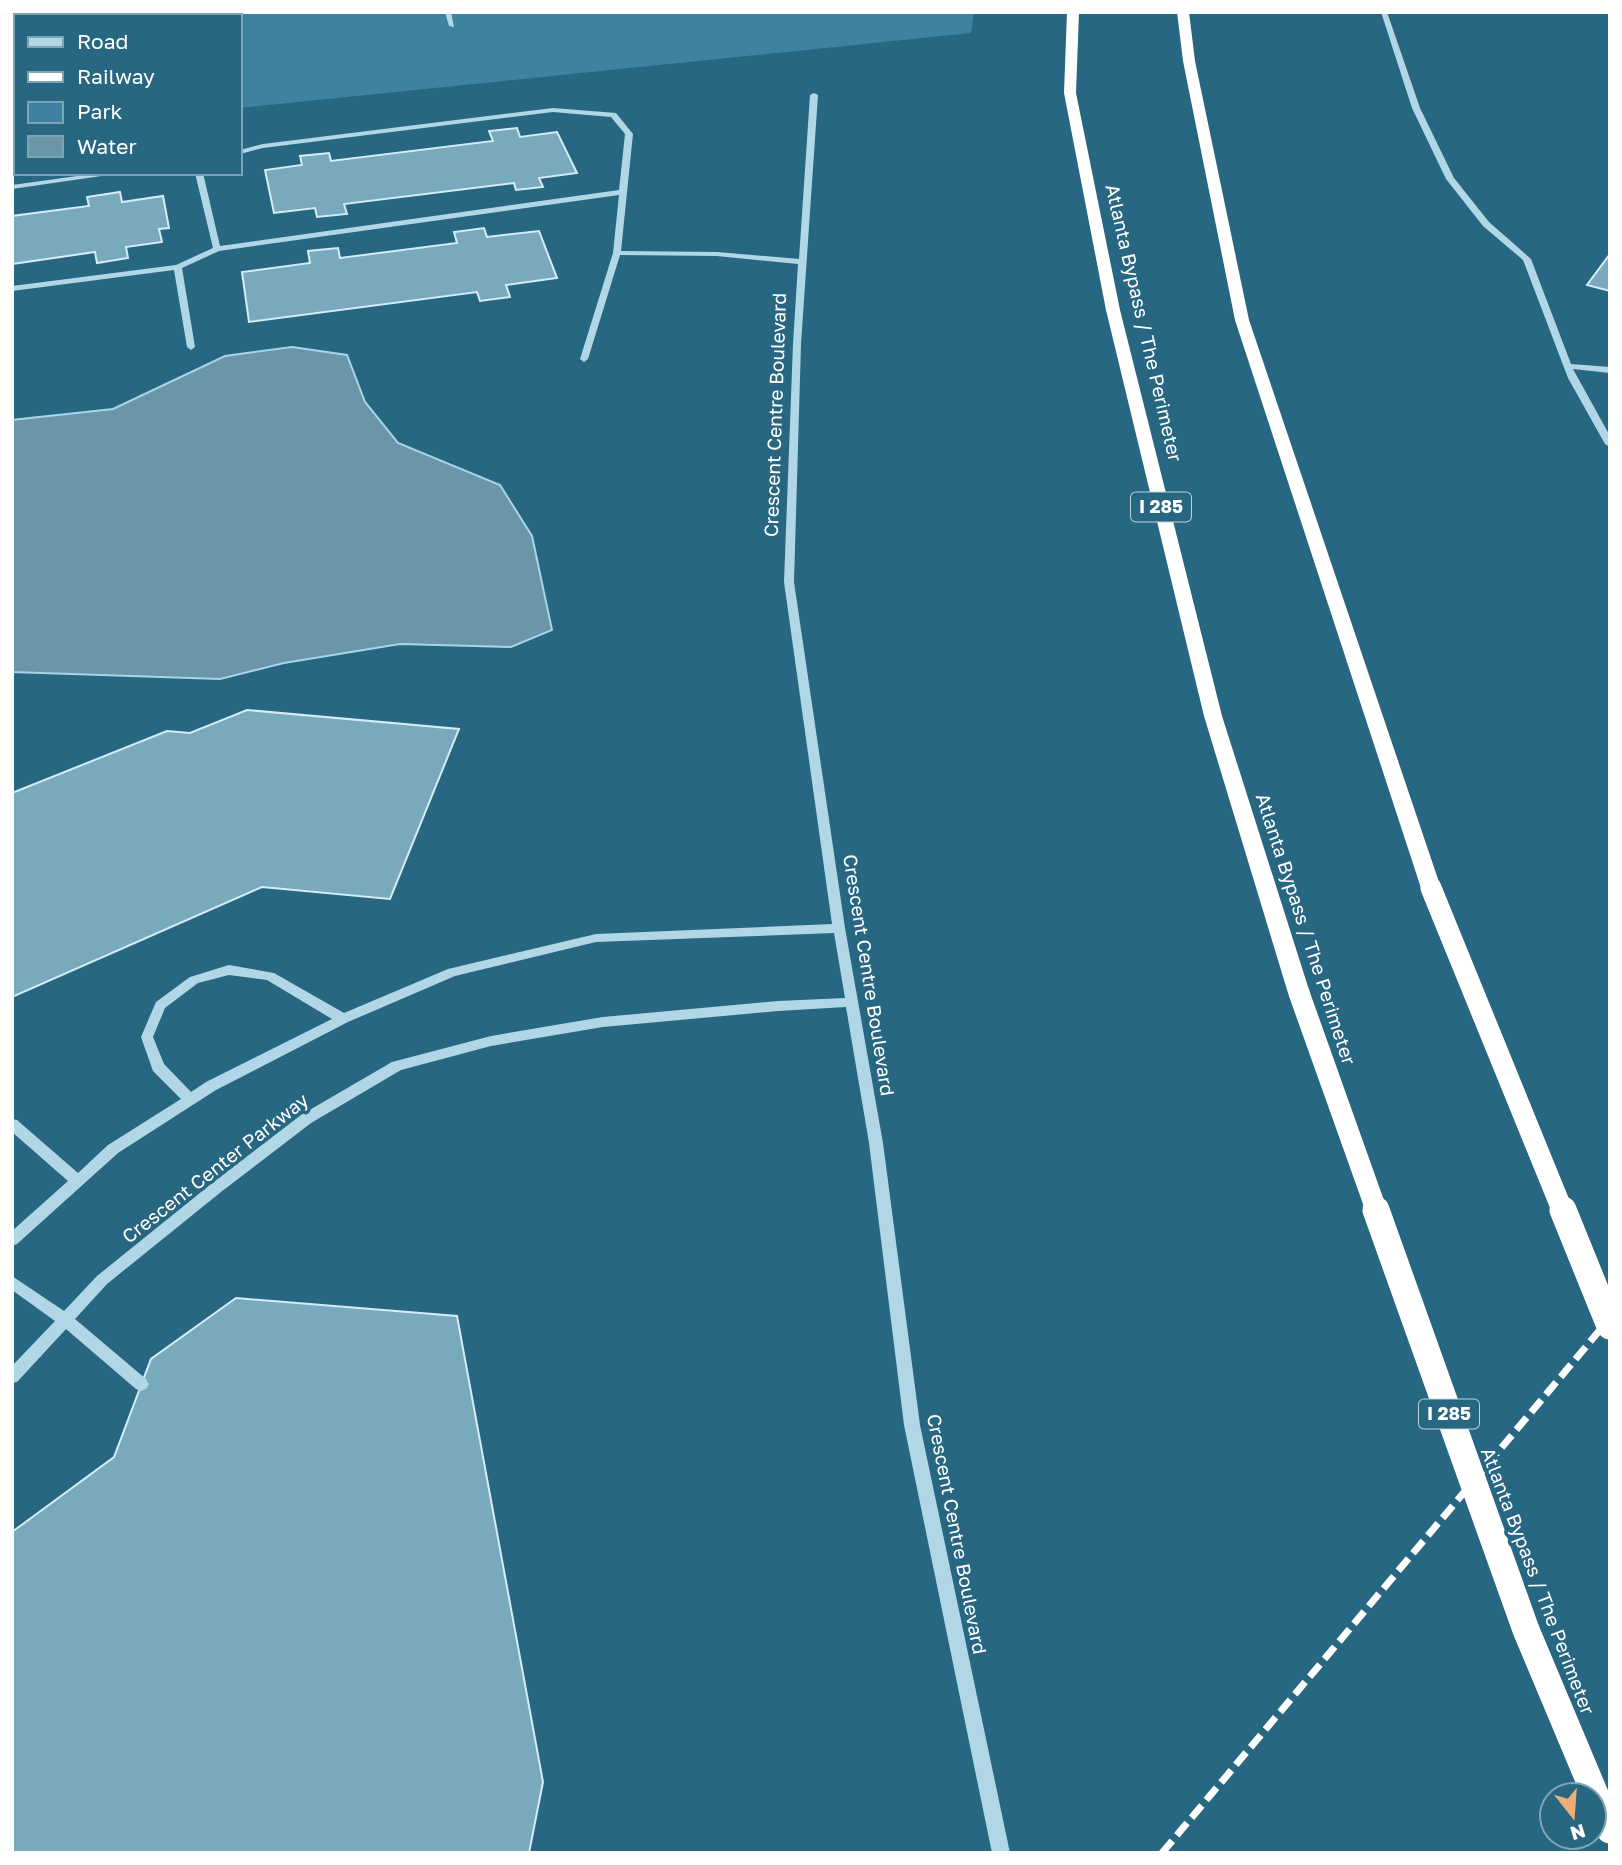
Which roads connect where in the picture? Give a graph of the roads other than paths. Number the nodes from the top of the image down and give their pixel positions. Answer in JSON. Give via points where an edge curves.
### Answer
{"nodes":[{"id":1,"x":448,"y":12,"type":"edge"},
{"id":2,"x":1073,"y":12,"type":"edge"},
{"id":3,"x":1183,"y":12,"type":"edge"},
{"id":4,"x":1384,"y":12,"type":"edge"},
{"id":5,"x":452,"y":26,"type":"dead end"},
{"id":6,"x":814,"y":95,"type":"dead end"},
{"id":7,"x":242,"y":151,"type":"edge"},
{"id":8,"x":103,"y":175,"type":"edge"},
{"id":9,"x":199,"y":175,"type":"edge"},
{"id":10,"x":12,"y":187,"type":"edge"},
{"id":11,"x":623,"y":192,"type":"junction"},
{"id":12,"x":217,"y":249,"type":"junction"},
{"id":13,"x":617,"y":253,"type":"junction"},
{"id":14,"x":803,"y":262,"type":"junction"},
{"id":15,"x":178,"y":267,"type":"junction"},
{"id":16,"x":12,"y":289,"type":"edge"},
{"id":17,"x":191,"y":347,"type":"dead end"},
{"id":18,"x":584,"y":359,"type":"dead end"},
{"id":19,"x":1567,"y":366,"type":"junction"},
{"id":20,"x":1610,"y":370,"type":"edge"},
{"id":21,"x":1610,"y":444,"type":"edge"},
{"id":22,"x":839,"y":928,"type":"junction"},
{"id":23,"x":852,"y":1002,"type":"junction"},
{"id":24,"x":343,"y":1019,"type":"junction"},
{"id":25,"x":190,"y":1100,"type":"junction"},
{"id":26,"x":12,"y":1124,"type":"edge"},
{"id":27,"x":78,"y":1181,"type":"junction"},
{"id":28,"x":12,"y":1240,"type":"edge"},
{"id":29,"x":12,"y":1282,"type":"edge"},
{"id":30,"x":65,"y":1320,"type":"junction"},
{"id":31,"x":1610,"y":1326,"type":"edge"},
{"id":32,"x":12,"y":1377,"type":"edge"},
{"id":33,"x":141,"y":1384,"type":"dead end"},
{"id":34,"x":1610,"y":1830,"type":"edge"},
{"id":35,"x":1001,"y":1853,"type":"edge"}],
"edges":[{"from":1,"to":5,"type":"street"},
{"from":2,"to":34,"type":"highway","name":"Atlanta Bypass / The Perimeter","number":"I 285","bridge":true,"via":[[1070,93],[1116,323],[1213,716],[1299,993],[1526,1630]]},
{"from":3,"to":31,"type":"highway","bridge":true,"via":[[1242,320],[1431,888]]},
{"from":4,"to":19,"type":"lane","via":[[1416,108],[1450,179],[1486,224],[1527,259]]},
{"from":6,"to":14,"type":"street","name":"Crescent Centre Boulevard"},
{"from":7,"to":11,"type":"street","via":[[553,110],[613,115],[629,134]]},
{"from":8,"to":10,"type":"street"},
{"from":9,"to":12,"type":"street"},
{"from":11,"to":12,"type":"street"},
{"from":11,"to":13,"type":"street"},
{"from":12,"to":15,"type":"street"},
{"from":13,"to":14,"type":"street","via":[[717,254]]},
{"from":13,"to":18,"type":"street"},
{"from":14,"to":22,"type":"street","name":"Crescent Centre Boulevard","via":[[789,582]]},
{"from":15,"to":16,"type":"lane"},
{"from":15,"to":17,"type":"lane"},
{"from":19,"to":20,"type":"street"},
{"from":19,"to":21,"type":"lane"},
{"from":22,"to":23,"type":"street","name":"Crescent Centre Boulevard"},
{"from":22,"to":24,"type":"street","via":[[596,939],[452,972]]},
{"from":23,"to":30,"type":"street","name":"Crescent Center Parkway","via":[[603,1023],[491,1041],[397,1066],[306,1119],[226,1180],[102,1280]]},
{"from":23,"to":35,"type":"street","name":"Crescent Centre Boulevard","via":[[876,1143],[912,1425]]},
{"from":24,"to":25,"type":"street"},
{"from":24,"to":25,"type":"street","via":[[270,976],[229,970],[194,980],[160,1004],[147,1037],[158,1067]]},
{"from":25,"to":27,"type":"street","via":[[113,1149]]},
{"from":26,"to":27,"type":"street"},
{"from":27,"to":28,"type":"street"},
{"from":29,"to":30,"type":"lane"},
{"from":30,"to":32,"type":"street","name":"Crescent Center Parkway"},
{"from":30,"to":33,"type":"lane"}]}
